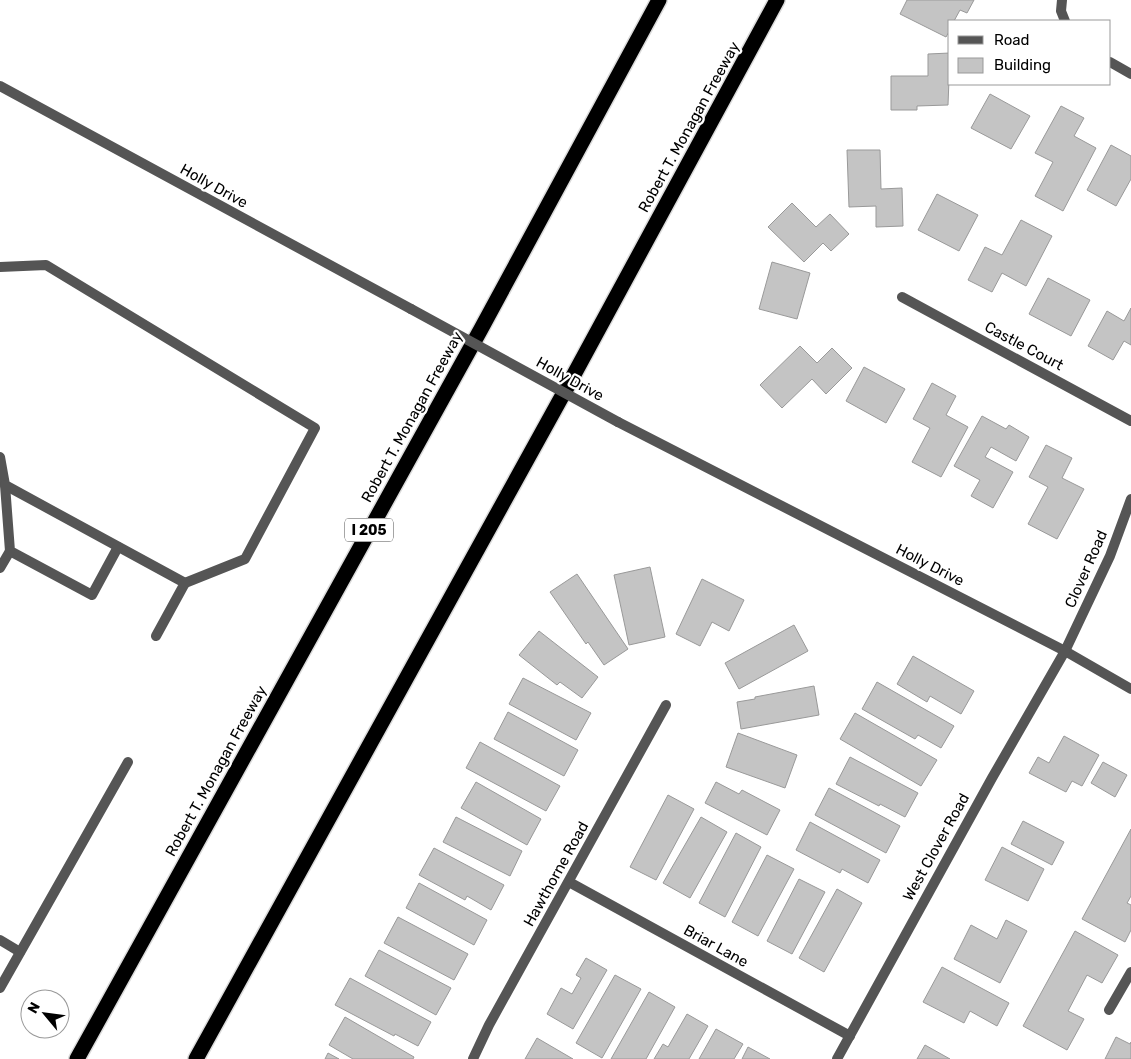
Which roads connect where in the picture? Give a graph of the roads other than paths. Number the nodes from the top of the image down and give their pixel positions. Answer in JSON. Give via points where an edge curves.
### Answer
{"nodes":[{"id":1,"x":659,"y":0,"type":"edge"},
{"id":2,"x":777,"y":0,"type":"edge"},
{"id":3,"x":1062,"y":0,"type":"edge"},
{"id":4,"x":1065,"y":20,"type":"edge"},
{"id":5,"x":1111,"y":63,"type":"edge"},
{"id":6,"x":1131,"y":74,"type":"edge"},
{"id":7,"x":0,"y":86,"type":"edge"},
{"id":8,"x":0,"y":267,"type":"edge"},
{"id":9,"x":902,"y":297,"type":"dead end"},
{"id":10,"x":1131,"y":421,"type":"edge"},
{"id":11,"x":0,"y":456,"type":"edge"},
{"id":12,"x":5,"y":485,"type":"junction"},
{"id":13,"x":1131,"y":498,"type":"edge"},
{"id":14,"x":118,"y":547,"type":"junction"},
{"id":15,"x":10,"y":552,"type":"junction"},
{"id":16,"x":0,"y":568,"type":"edge"},
{"id":17,"x":185,"y":583,"type":"junction"},
{"id":18,"x":156,"y":636,"type":"dead end"},
{"id":19,"x":1065,"y":651,"type":"junction"},
{"id":20,"x":1131,"y":689,"type":"edge"},
{"id":21,"x":666,"y":704,"type":"dead end"},
{"id":22,"x":128,"y":762,"type":"dead end"},
{"id":23,"x":569,"y":882,"type":"junction"},
{"id":24,"x":0,"y":940,"type":"edge"},
{"id":25,"x":20,"y":952,"type":"junction"},
{"id":26,"x":1131,"y":972,"type":"edge"},
{"id":27,"x":0,"y":988,"type":"edge"},
{"id":28,"x":1109,"y":1010,"type":"dead end"},
{"id":29,"x":850,"y":1036,"type":"junction"},
{"id":30,"x":77,"y":1059,"type":"edge"},
{"id":31,"x":196,"y":1059,"type":"edge"},
{"id":32,"x":473,"y":1059,"type":"edge"},
{"id":33,"x":837,"y":1059,"type":"edge"}],
"edges":[{"from":1,"to":30,"type":"highway","name":"Robert T. Monagan Freeway","number":"I 205"},
{"from":2,"to":31,"type":"highway","name":"Robert T. Monagan Freeway"},
{"from":3,"to":4,"type":"street"},
{"from":5,"to":6,"type":"street"},
{"from":7,"to":19,"type":"street","name":"Holly Drive","bridge":true,"via":[[618,422]]},
{"from":8,"to":17,"type":"street","via":[[46,265],[315,428],[245,559]]},
{"from":9,"to":10,"type":"street","name":"Castle Court"},
{"from":11,"to":12,"type":"street"},
{"from":12,"to":14,"type":"street"},
{"from":12,"to":15,"type":"street"},
{"from":13,"to":19,"type":"street","name":"Clover Road","via":[[1110,556]]},
{"from":14,"to":15,"type":"street","via":[[92,595]]},
{"from":14,"to":17,"type":"street"},
{"from":15,"to":16,"type":"street"},
{"from":17,"to":18,"type":"street"},
{"from":19,"to":20,"type":"street","name":"Holly Drive"},
{"from":19,"to":29,"type":"street","name":"West Clover Road"},
{"from":21,"to":23,"type":"street","name":"Hawthorne Road"},
{"from":22,"to":25,"type":"street"},
{"from":23,"to":29,"type":"street","name":"Briar Lane"},
{"from":23,"to":32,"type":"street","name":"Hawthorne Road"},
{"from":24,"to":25,"type":"street"},
{"from":25,"to":27,"type":"street"},
{"from":26,"to":28,"type":"street"},
{"from":29,"to":33,"type":"street","name":"West Clover Road"}]}
